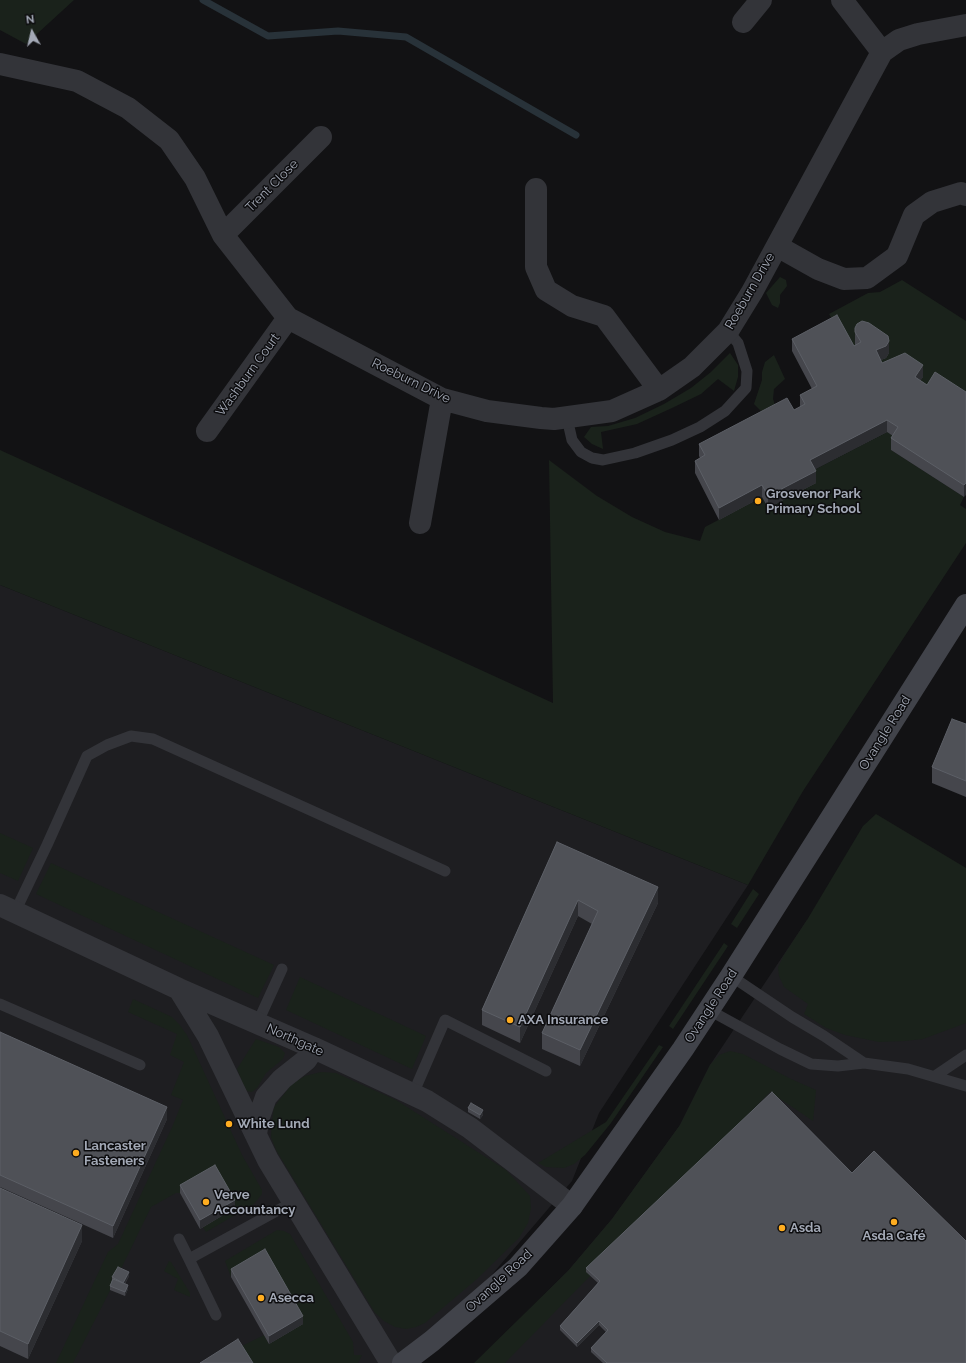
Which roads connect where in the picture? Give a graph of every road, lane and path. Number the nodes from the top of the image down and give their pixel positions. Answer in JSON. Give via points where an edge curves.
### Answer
{"nodes":[{"id":1,"x":761,"y":0,"type":"edge"},
{"id":2,"x":842,"y":0,"type":"edge"},
{"id":3,"x":743,"y":22,"type":"dead end"},
{"id":4,"x":966,"y":25,"type":"edge"},
{"id":5,"x":882,"y":52,"type":"junction"},
{"id":6,"x":0,"y":64,"type":"edge"},
{"id":7,"x":321,"y":137,"type":"dead end"},
{"id":8,"x":536,"y":189,"type":"dead end"},
{"id":9,"x":966,"y":195,"type":"edge"},
{"id":10,"x":223,"y":235,"type":"junction"},
{"id":11,"x":777,"y":246,"type":"junction"},
{"id":12,"x":288,"y":318,"type":"junction"},
{"id":13,"x":728,"y":331,"type":"junction"},
{"id":14,"x":659,"y":390,"type":"junction"},
{"id":15,"x":442,"y":399,"type":"junction"},
{"id":16,"x":568,"y":418,"type":"junction"},
{"id":17,"x":207,"y":431,"type":"dead end"},
{"id":18,"x":420,"y":523,"type":"dead end"},
{"id":19,"x":966,"y":605,"type":"edge"},
{"id":20,"x":445,"y":871,"type":"dead end"},
{"id":21,"x":7,"y":908,"type":"edge"},
{"id":22,"x":282,"y":969,"type":"dead end"},
{"id":23,"x":731,"y":976,"type":"junction"},
{"id":24,"x":179,"y":989,"type":"junction"},
{"id":25,"x":0,"y":1004,"type":"edge"},
{"id":26,"x":708,"y":1010,"type":"junction"},
{"id":27,"x":257,"y":1024,"type":"junction"},
{"id":28,"x":314,"y":1048,"type":"junction"},
{"id":29,"x":966,"y":1055,"type":"edge"},
{"id":30,"x":864,"y":1064,"type":"junction"},
{"id":31,"x":140,"y":1065,"type":"dead end"},
{"id":32,"x":546,"y":1071,"type":"dead end"},
{"id":33,"x":935,"y":1076,"type":"junction"},
{"id":34,"x":966,"y":1086,"type":"edge"},
{"id":35,"x":412,"y":1094,"type":"junction"},
{"id":36,"x":256,"y":1135,"type":"junction"},
{"id":37,"x":293,"y":1202,"type":"junction"},
{"id":38,"x":572,"y":1206,"type":"junction"},
{"id":39,"x":179,"y":1239,"type":"dead end"},
{"id":40,"x":189,"y":1259,"type":"junction"},
{"id":41,"x":216,"y":1315,"type":"dead end"},
{"id":42,"x":391,"y":1363,"type":"edge"},
{"id":43,"x":403,"y":1363,"type":"edge"}],
"edges":[{"from":1,"to":3,"type":"street"},
{"from":2,"to":5,"type":"street"},
{"from":4,"to":5,"type":"street","name":"Roeburn Drive","via":[[899,40]]},
{"from":5,"to":11,"type":"street","name":"Roeburn Drive"},
{"from":6,"to":10,"type":"street","name":"Roeburn Drive","via":[[77,81],[128,108],[170,140],[195,178]]},
{"from":7,"to":10,"type":"street","name":"Trent Close"},
{"from":8,"to":14,"type":"street","via":[[536,267],[546,290],[572,306],[604,316]]},
{"from":9,"to":11,"type":"street","via":[[961,193],[932,202],[914,215],[897,256],[867,278],[844,279],[818,269]]},
{"from":10,"to":12,"type":"street","name":"Roeburn Drive"},
{"from":11,"to":13,"type":"street","name":"Roeburn Drive"},
{"from":12,"to":15,"type":"street","name":"Roeburn Drive"},
{"from":12,"to":17,"type":"street","name":"Washburn Court"},
{"from":13,"to":14,"type":"street","name":"Roeburn Drive","via":[[692,367]]},
{"from":13,"to":16,"type":"lane","via":[[738,343],[748,371],[746,388],[725,411],[700,427],[635,453],[603,460],[581,452],[572,440]]},
{"from":14,"to":16,"type":"street","name":"Roeburn Drive","via":[[612,411]]},
{"from":15,"to":16,"type":"street","name":"Roeburn Drive","via":[[487,411],[541,418]]},
{"from":15,"to":18,"type":"street"},
{"from":19,"to":23,"type":"main road","name":"Ovangle Road"},
{"from":20,"to":21,"type":"lane","via":[[154,739],[131,736],[87,756],[47,845]]},
{"from":21,"to":24,"type":"street","name":"Northgate"},
{"from":22,"to":27,"type":"lane"},
{"from":23,"to":26,"type":"main road","name":"Ovangle Road"},
{"from":23,"to":30,"type":"lane"},
{"from":24,"to":27,"type":"street","name":"Northgate"},
{"from":24,"to":36,"type":"street","via":[[208,1036]]},
{"from":25,"to":31,"type":"lane"},
{"from":26,"to":30,"type":"lane","via":[[811,1064]]},
{"from":26,"to":38,"type":"main road","name":"Ovangle Road"},
{"from":27,"to":28,"type":"street","name":"Northgate"},
{"from":28,"to":35,"type":"street","name":"Northgate"},
{"from":28,"to":36,"type":"street","via":[[306,1060],[282,1079],[266,1097]]},
{"from":29,"to":33,"type":"lane"},
{"from":30,"to":33,"type":"lane","via":[[908,1069]]},
{"from":32,"to":35,"type":"lane","via":[[445,1020]]},
{"from":33,"to":34,"type":"lane"},
{"from":35,"to":38,"type":"street","name":"Northgate","via":[[470,1128]]},
{"from":36,"to":37,"type":"street"},
{"from":37,"to":40,"type":"lane"},
{"from":37,"to":42,"type":"street"},
{"from":38,"to":43,"type":"main road","name":"Ovangle Road","via":[[518,1267]]},
{"from":39,"to":40,"type":"lane"},
{"from":40,"to":41,"type":"lane"}]}
